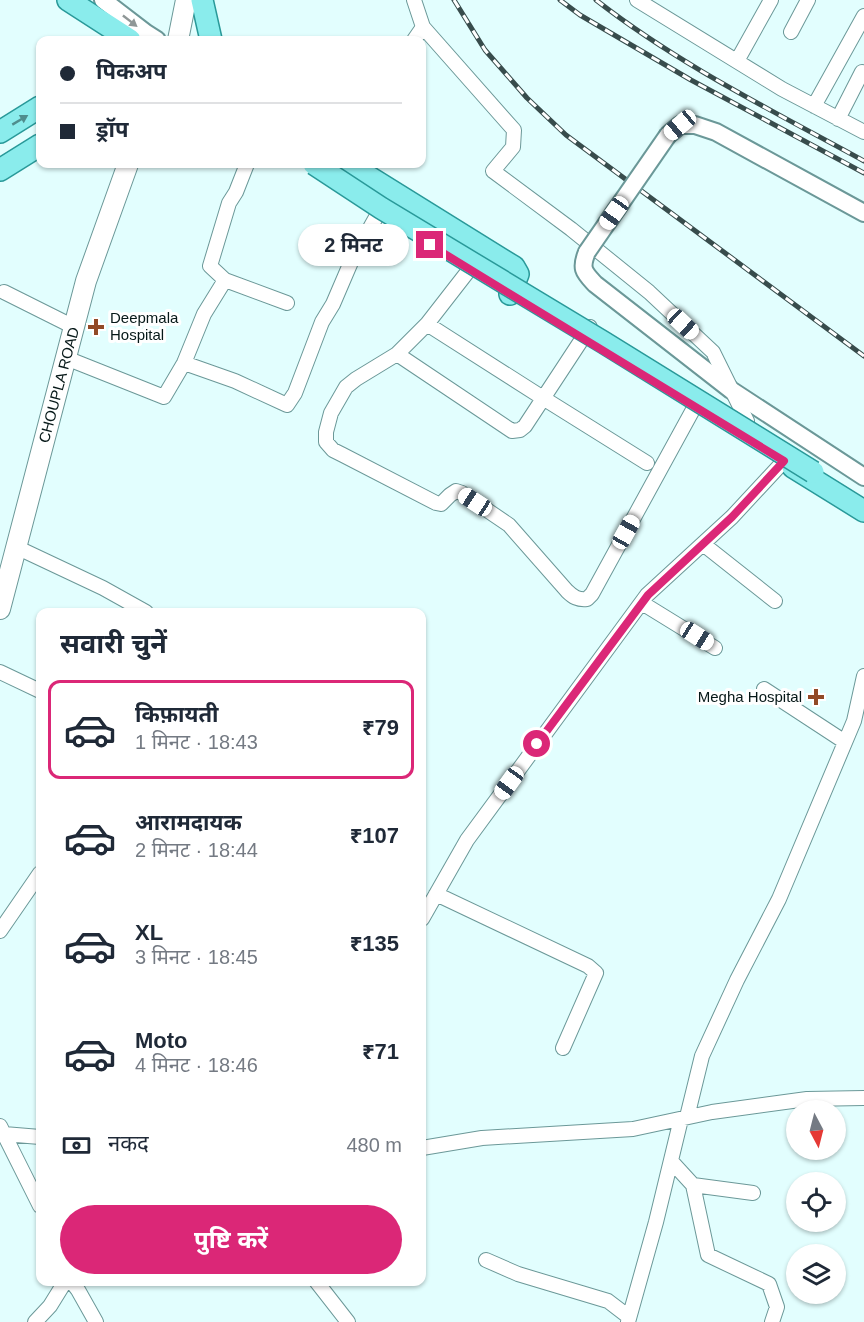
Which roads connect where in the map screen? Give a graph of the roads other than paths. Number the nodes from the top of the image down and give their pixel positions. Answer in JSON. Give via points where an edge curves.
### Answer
{"nodes":[{"id":1,"x":54,"y":0,"type":"edge"},
{"id":2,"x":68,"y":0,"type":"edge"},
{"id":3,"x":103,"y":0,"type":"edge"},
{"id":4,"x":186,"y":0,"type":"edge"},
{"id":5,"x":202,"y":0,"type":"edge"},
{"id":6,"x":414,"y":0,"type":"edge"},
{"id":7,"x":637,"y":0,"type":"edge"},
{"id":8,"x":771,"y":0,"type":"edge"},
{"id":9,"x":808,"y":0,"type":"edge"},
{"id":10,"x":864,"y":16,"type":"edge"},
{"id":11,"x":423,"y":27,"type":"junction"},
{"id":12,"x":791,"y":32,"type":"dead end"},
{"id":13,"x":111,"y":36,"type":"edge"},
{"id":14,"x":124,"y":36,"type":"edge"},
{"id":15,"x":151,"y":36,"type":"edge"},
{"id":16,"x":179,"y":36,"type":"edge"},
{"id":17,"x":210,"y":36,"type":"edge"},
{"id":18,"x":417,"y":36,"type":"edge"},
{"id":19,"x":737,"y":61,"type":"junction"},
{"id":20,"x":864,"y":74,"type":"edge"},
{"id":21,"x":814,"y":106,"type":"junction"},
{"id":22,"x":36,"y":110,"type":"edge"},
{"id":23,"x":838,"y":119,"type":"junction"},
{"id":24,"x":0,"y":132,"type":"edge"},
{"id":25,"x":36,"y":132,"type":"edge"},
{"id":26,"x":864,"y":132,"type":"edge"},
{"id":27,"x":36,"y":148,"type":"edge"},
{"id":28,"x":0,"y":154,"type":"edge"},
{"id":29,"x":127,"y":168,"type":"edge"},
{"id":30,"x":245,"y":168,"type":"edge"},
{"id":31,"x":309,"y":168,"type":"edge"},
{"id":32,"x":320,"y":168,"type":"edge"},
{"id":33,"x":330,"y":168,"type":"edge"},
{"id":34,"x":354,"y":168,"type":"edge"},
{"id":35,"x":0,"y":170,"type":"edge"},
{"id":36,"x":379,"y":212,"type":"junction"},
{"id":37,"x":864,"y":213,"type":"edge"},
{"id":38,"x":469,"y":270,"type":"junction"},
{"id":39,"x":225,"y":280,"type":"junction"},
{"id":40,"x":513,"y":281,"type":"junction"},
{"id":41,"x":4,"y":292,"type":"dead end"},
{"id":42,"x":287,"y":303,"type":"dead end"},
{"id":43,"x":427,"y":324,"type":"junction"},
{"id":44,"x":74,"y":327,"type":"junction"},
{"id":45,"x":587,"y":332,"type":"junction"},
{"id":46,"x":397,"y":354,"type":"junction"},
{"id":47,"x":66,"y":358,"type":"junction"},
{"id":48,"x":184,"y":363,"type":"junction"},
{"id":49,"x":731,"y":390,"type":"junction"},
{"id":50,"x":543,"y":398,"type":"junction"},
{"id":51,"x":695,"y":406,"type":"junction"},
{"id":52,"x":747,"y":421,"type":"junction"},
{"id":53,"x":784,"y":461,"type":"junction"},
{"id":54,"x":647,"y":463,"type":"dead end"},
{"id":55,"x":813,"y":472,"type":"junction"},
{"id":56,"x":864,"y":477,"type":"edge"},
{"id":57,"x":864,"y":496,"type":"edge"},
{"id":58,"x":864,"y":510,"type":"edge"},
{"id":59,"x":703,"y":544,"type":"junction"},
{"id":60,"x":16,"y":547,"type":"junction"},
{"id":61,"x":775,"y":601,"type":"dead end"},
{"id":62,"x":642,"y":603,"type":"junction"},
{"id":63,"x":139,"y":608,"type":"edge"},
{"id":64,"x":0,"y":609,"type":"edge"},
{"id":65,"x":715,"y":648,"type":"dead end"},
{"id":66,"x":0,"y":672,"type":"edge"},
{"id":67,"x":864,"y":676,"type":"edge"},
{"id":68,"x":36,"y":689,"type":"edge"},
{"id":69,"x":764,"y":689,"type":"dead end"},
{"id":70,"x":845,"y":742,"type":"junction"},
{"id":71,"x":36,"y":879,"type":"edge"},
{"id":72,"x":436,"y":894,"type":"junction"},
{"id":73,"x":426,"y":912,"type":"edge"},
{"id":74,"x":0,"y":931,"type":"edge"},
{"id":75,"x":563,"y":1048,"type":"dead end"},
{"id":76,"x":864,"y":1098,"type":"edge"},
{"id":77,"x":684,"y":1118,"type":"junction"},
{"id":78,"x":2,"y":1130,"type":"edge"},
{"id":79,"x":36,"y":1136,"type":"edge"},
{"id":80,"x":426,"y":1147,"type":"edge"},
{"id":81,"x":671,"y":1161,"type":"junction"},
{"id":82,"x":693,"y":1185,"type":"junction"},
{"id":83,"x":753,"y":1193,"type":"dead end"},
{"id":84,"x":36,"y":1198,"type":"edge"},
{"id":85,"x":486,"y":1260,"type":"dead end"},
{"id":86,"x":62,"y":1286,"type":"edge"},
{"id":87,"x":75,"y":1286,"type":"edge"},
{"id":88,"x":320,"y":1286,"type":"edge"},
{"id":89,"x":628,"y":1319,"type":"edge"},
{"id":90,"x":345,"y":1320,"type":"edge"},
{"id":91,"x":35,"y":1322,"type":"edge"},
{"id":92,"x":96,"y":1322,"type":"edge"},
{"id":93,"x":772,"y":1322,"type":"edge"}],
"edges":[{"from":1,"to":13,"type":"street"},
{"from":2,"to":14,"type":"main road"},
{"from":3,"to":15,"type":"street","one_way":true},
{"from":4,"to":16,"type":"main road"},
{"from":5,"to":17,"type":"main road"},
{"from":6,"to":11,"type":"street"},
{"from":7,"to":19,"type":"street"},
{"from":8,"to":19,"type":"street"},
{"from":9,"to":12,"type":"street"},
{"from":10,"to":21,"type":"street"},
{"from":11,"to":18,"type":"street"},
{"from":11,"to":49,"type":"street","via":[[514,130],[513,147],[493,171],[649,292],[713,352]]},
{"from":19,"to":21,"type":"street"},
{"from":20,"to":23,"type":"street"},
{"from":21,"to":23,"type":"street"},
{"from":24,"to":22,"type":"main road","one_way":true},
{"from":23,"to":26,"type":"street"},
{"from":25,"to":28,"type":"main road"},
{"from":27,"to":35,"type":"main road"},
{"from":29,"to":44,"type":"main road","name":"CHOUPLA ROAD","via":[[86,281]]},
{"from":30,"to":39,"type":"street","via":[[229,203],[210,266]]},
{"from":31,"to":36,"type":"main road"},
{"from":32,"to":55,"type":"main road","bridge":true},
{"from":33,"to":40,"type":"main road","via":[[411,222]]},
{"from":34,"to":40,"type":"main road"},
{"from":36,"to":38,"type":"main road"},
{"from":36,"to":48,"type":"street","via":[[322,322],[295,393],[286,405]]},
{"from":37,"to":49,"type":"street","bridge":true,"via":[[716,132],[680,125],[668,135],[582,263],[595,285]]},
{"from":38,"to":40,"type":"main road"},
{"from":38,"to":43,"type":"street"},
{"from":39,"to":42,"type":"street"},
{"from":39,"to":48,"type":"street","via":[[204,314]]},
{"from":40,"to":45,"type":"main road","via":[[555,320]]},
{"from":41,"to":44,"type":"street"},
{"from":43,"to":46,"type":"street"},
{"from":43,"to":50,"type":"street"},
{"from":44,"to":47,"type":"main road","name":"CHOUPLA ROAD"},
{"from":45,"to":50,"type":"street"},
{"from":45,"to":51,"type":"main road"},
{"from":45,"to":52,"type":"main road"},
{"from":46,"to":50,"type":"street","via":[[512,431],[525,426]]},
{"from":46,"to":51,"type":"street","via":[[346,387],[330,413],[327,442],[333,450],[436,503],[441,504],[456,491],[462,493],[509,525],[579,600],[592,594]]},
{"from":47,"to":48,"type":"street","via":[[164,397]]},
{"from":47,"to":60,"type":"main road","name":"CHOUPLA ROAD"},
{"from":49,"to":52,"type":"street"},
{"from":49,"to":56,"type":"street"},
{"from":50,"to":54,"type":"street"},
{"from":51,"to":53,"type":"main road"},
{"from":52,"to":57,"type":"main road"},
{"from":53,"to":58,"type":"main road"},
{"from":53,"to":59,"type":"street"},
{"from":55,"to":57,"type":"main road"},
{"from":55,"to":58,"type":"main road"},
{"from":59,"to":61,"type":"street"},
{"from":59,"to":62,"type":"street"},
{"from":60,"to":63,"type":"street"},
{"from":60,"to":64,"type":"main road","name":"CHOUPLA ROAD"},
{"from":62,"to":65,"type":"street"},
{"from":62,"to":72,"type":"street","via":[[467,840]]},
{"from":66,"to":68,"type":"street"},
{"from":67,"to":70,"type":"street"},
{"from":69,"to":70,"type":"street"},
{"from":70,"to":77,"type":"street","via":[[779,899],[702,1056]]},
{"from":71,"to":74,"type":"street"},
{"from":72,"to":73,"type":"street"},
{"from":72,"to":75,"type":"street","via":[[596,973]]},
{"from":76,"to":77,"type":"street","via":[[807,1099]]},
{"from":77,"to":80,"type":"street","via":[[633,1129],[482,1138]]},
{"from":77,"to":81,"type":"street"},
{"from":78,"to":79,"type":"street"},
{"from":78,"to":84,"type":"street"},
{"from":81,"to":82,"type":"street"},
{"from":81,"to":89,"type":"street"},
{"from":82,"to":83,"type":"street"},
{"from":82,"to":93,"type":"street","via":[[708,1255],[769,1284],[777,1307]]},
{"from":85,"to":89,"type":"street","via":[[518,1274],[608,1301]]},
{"from":86,"to":91,"type":"street"},
{"from":87,"to":92,"type":"street"},
{"from":88,"to":90,"type":"street"}]}
